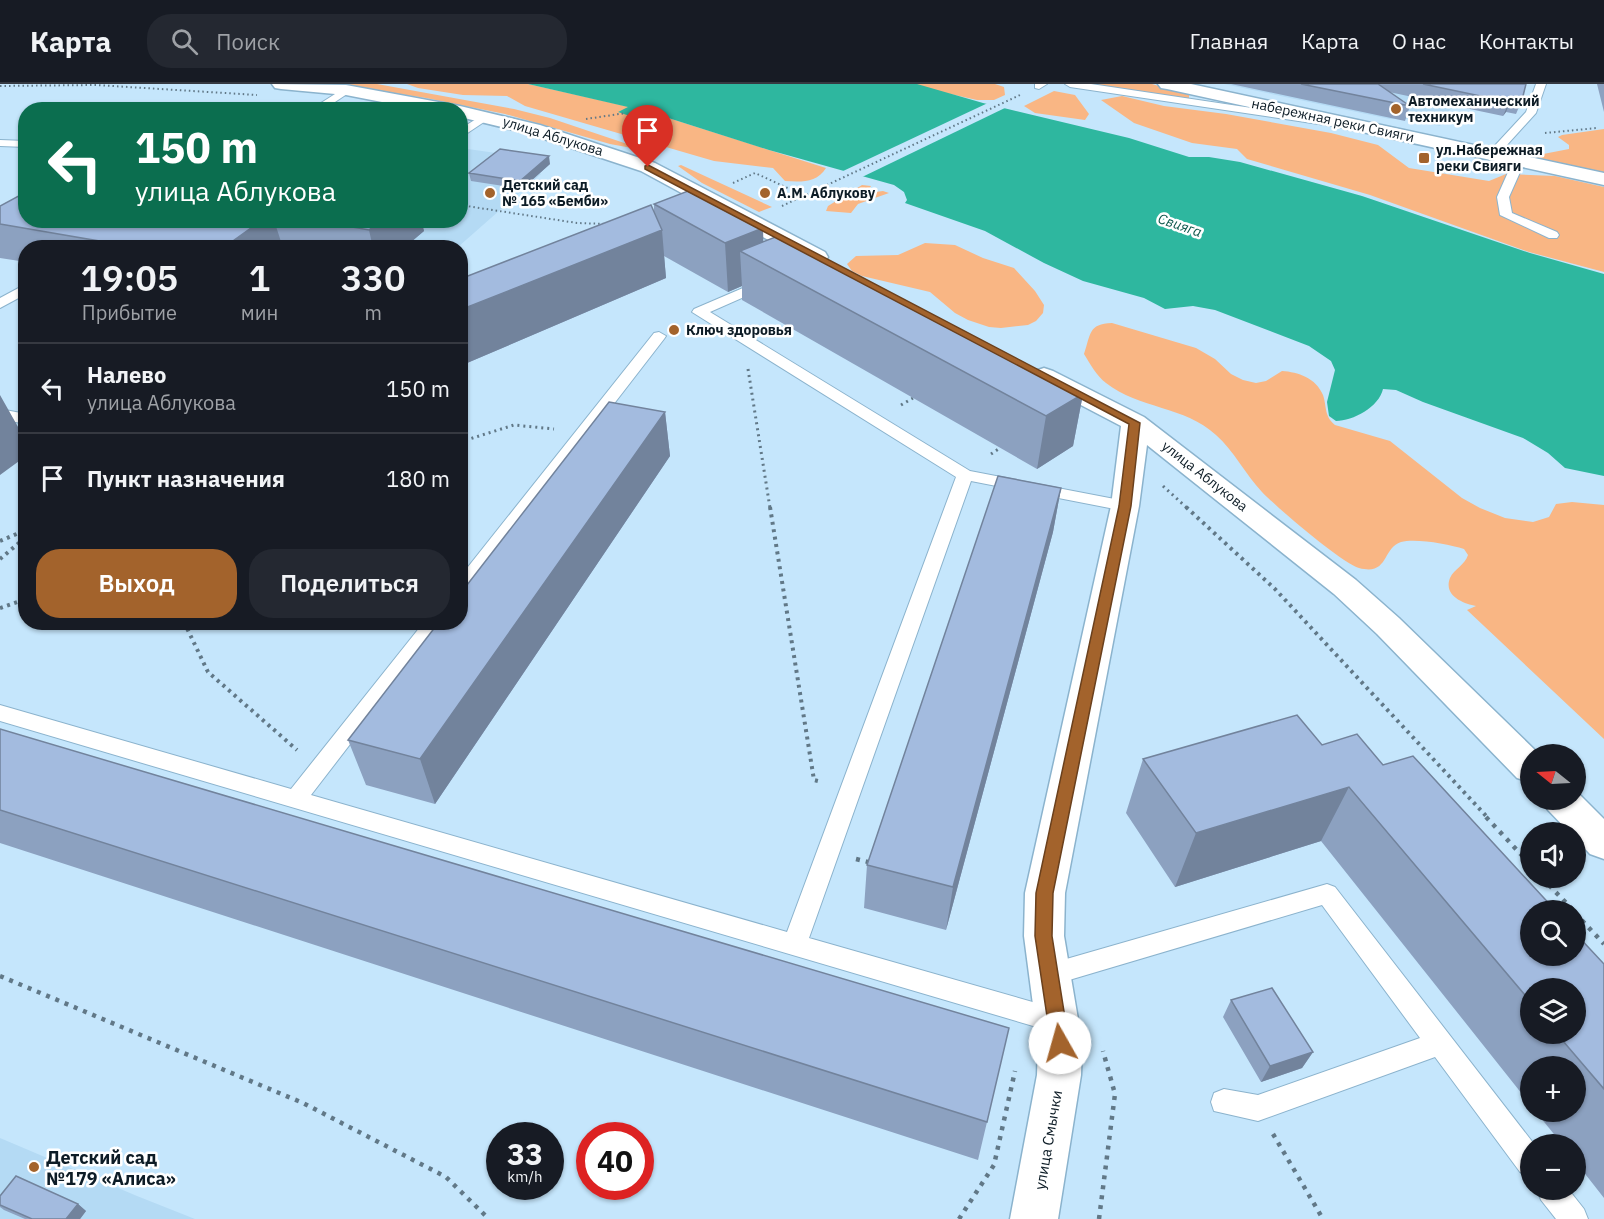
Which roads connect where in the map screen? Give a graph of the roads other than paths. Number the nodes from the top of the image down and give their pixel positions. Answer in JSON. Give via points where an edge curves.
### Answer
{"nodes":[{"id":1,"x":281,"y":84,"type":"edge"},
{"id":2,"x":1070,"y":84,"type":"edge"},
{"id":3,"x":1167,"y":84,"type":"edge"},
{"id":4,"x":1541,"y":84,"type":"edge"},
{"id":5,"x":346,"y":90,"type":"junction"},
{"id":6,"x":327,"y":102,"type":"edge"},
{"id":7,"x":411,"y":102,"type":"edge"},
{"id":8,"x":468,"y":113,"type":"edge"},
{"id":9,"x":486,"y":116,"type":"junction"},
{"id":10,"x":1372,"y":128,"type":"junction"},
{"id":11,"x":468,"y":129,"type":"edge"},
{"id":12,"x":0,"y":143,"type":"edge"},
{"id":13,"x":18,"y":144,"type":"edge"},
{"id":14,"x":1492,"y":155,"type":"junction"},
{"id":15,"x":1519,"y":161,"type":"junction"},
{"id":16,"x":1604,"y":179,"type":"edge"},
{"id":17,"x":1553,"y":235,"type":"dead end"},
{"id":18,"x":817,"y":264,"type":"edge"},
{"id":19,"x":779,"y":277,"type":"edge"},
{"id":20,"x":18,"y":293,"type":"edge"},
{"id":21,"x":0,"y":304,"type":"edge"},
{"id":22,"x":659,"y":336,"type":"dead end"},
{"id":23,"x":1030,"y":368,"type":"edge"},
{"id":24,"x":0,"y":414,"type":"edge"},
{"id":25,"x":18,"y":417,"type":"edge"},
{"id":26,"x":1135,"y":423,"type":"junction"},
{"id":27,"x":965,"y":475,"type":"junction"},
{"id":28,"x":1125,"y":506,"type":"junction"},
{"id":29,"x":468,"y":580,"type":"edge"},
{"id":30,"x":429,"y":630,"type":"edge"},
{"id":31,"x":0,"y":713,"type":"edge"},
{"id":32,"x":1520,"y":758,"type":"edge"},
{"id":33,"x":296,"y":798,"type":"junction"},
{"id":34,"x":1571,"y":810,"type":"edge"},
{"id":35,"x":1604,"y":843,"type":"edge"},
{"id":36,"x":794,"y":945,"type":"junction"},
{"id":37,"x":1049,"y":975,"type":"junction"},
{"id":38,"x":1057,"y":1021,"type":"junction"},
{"id":39,"x":1440,"y":1043,"type":"junction"},
{"id":40,"x":1224,"y":1102,"type":"dead end"},
{"id":41,"x":1520,"y":1149,"type":"edge"},
{"id":42,"x":1559,"y":1200,"type":"edge"},
{"id":43,"x":1034,"y":1219,"type":"edge"},
{"id":44,"x":1574,"y":1219,"type":"edge"}],
"edges":[{"from":1,"to":5,"type":"street"},
{"from":2,"to":10,"type":"lane"},
{"from":3,"to":10,"type":"street","name":"набережная реки Свияги"},
{"from":4,"to":14,"type":"lane","via":[[1531,113]]},
{"from":5,"to":6,"type":"lane"},
{"from":5,"to":7,"type":"street"},
{"from":8,"to":9,"type":"street","name":"улица Аблукова"},
{"from":9,"to":11,"type":"lane"},
{"from":9,"to":18,"type":"street","name":"улица Аблукова","via":[[648,167],[711,210]]},
{"from":10,"to":14,"type":"street","name":"набережная реки Свияги"},
{"from":12,"to":13,"type":"lane"},
{"from":14,"to":15,"type":"street","name":"набережная реки Свияги"},
{"from":15,"to":16,"type":"street","name":"набережная реки Свияги"},
{"from":15,"to":17,"type":"lane","via":[[1503,197],[1506,215]]},
{"from":19,"to":27,"type":"lane","via":[[699,312]]},
{"from":20,"to":21,"type":"lane"},
{"from":22,"to":29,"type":"lane"},
{"from":23,"to":26,"type":"street","name":"улица Аблукова"},
{"from":24,"to":25,"type":"lane"},
{"from":26,"to":28,"type":"street","name":"улица Смычки"},
{"from":26,"to":32,"type":"street","name":"улица Аблукова","via":[[1346,587]]},
{"from":27,"to":28,"type":"lane"},
{"from":27,"to":36,"type":"lane"},
{"from":28,"to":37,"type":"street","name":"улица Смычки","via":[[1045,893],[1044,936]]},
{"from":30,"to":33,"type":"lane"},
{"from":31,"to":33,"type":"lane"},
{"from":33,"to":36,"type":"lane"},
{"from":34,"to":35,"type":"street"},
{"from":36,"to":38,"type":"lane"},
{"from":37,"to":38,"type":"street","name":"улица Смычки"},
{"from":37,"to":39,"type":"lane","via":[[1327,894]]},
{"from":38,"to":43,"type":"street","name":"улица Смычки","via":[[1059,1075]]},
{"from":39,"to":40,"type":"lane","via":[[1258,1108]]},
{"from":39,"to":41,"type":"lane"},
{"from":42,"to":44,"type":"lane"}]}
